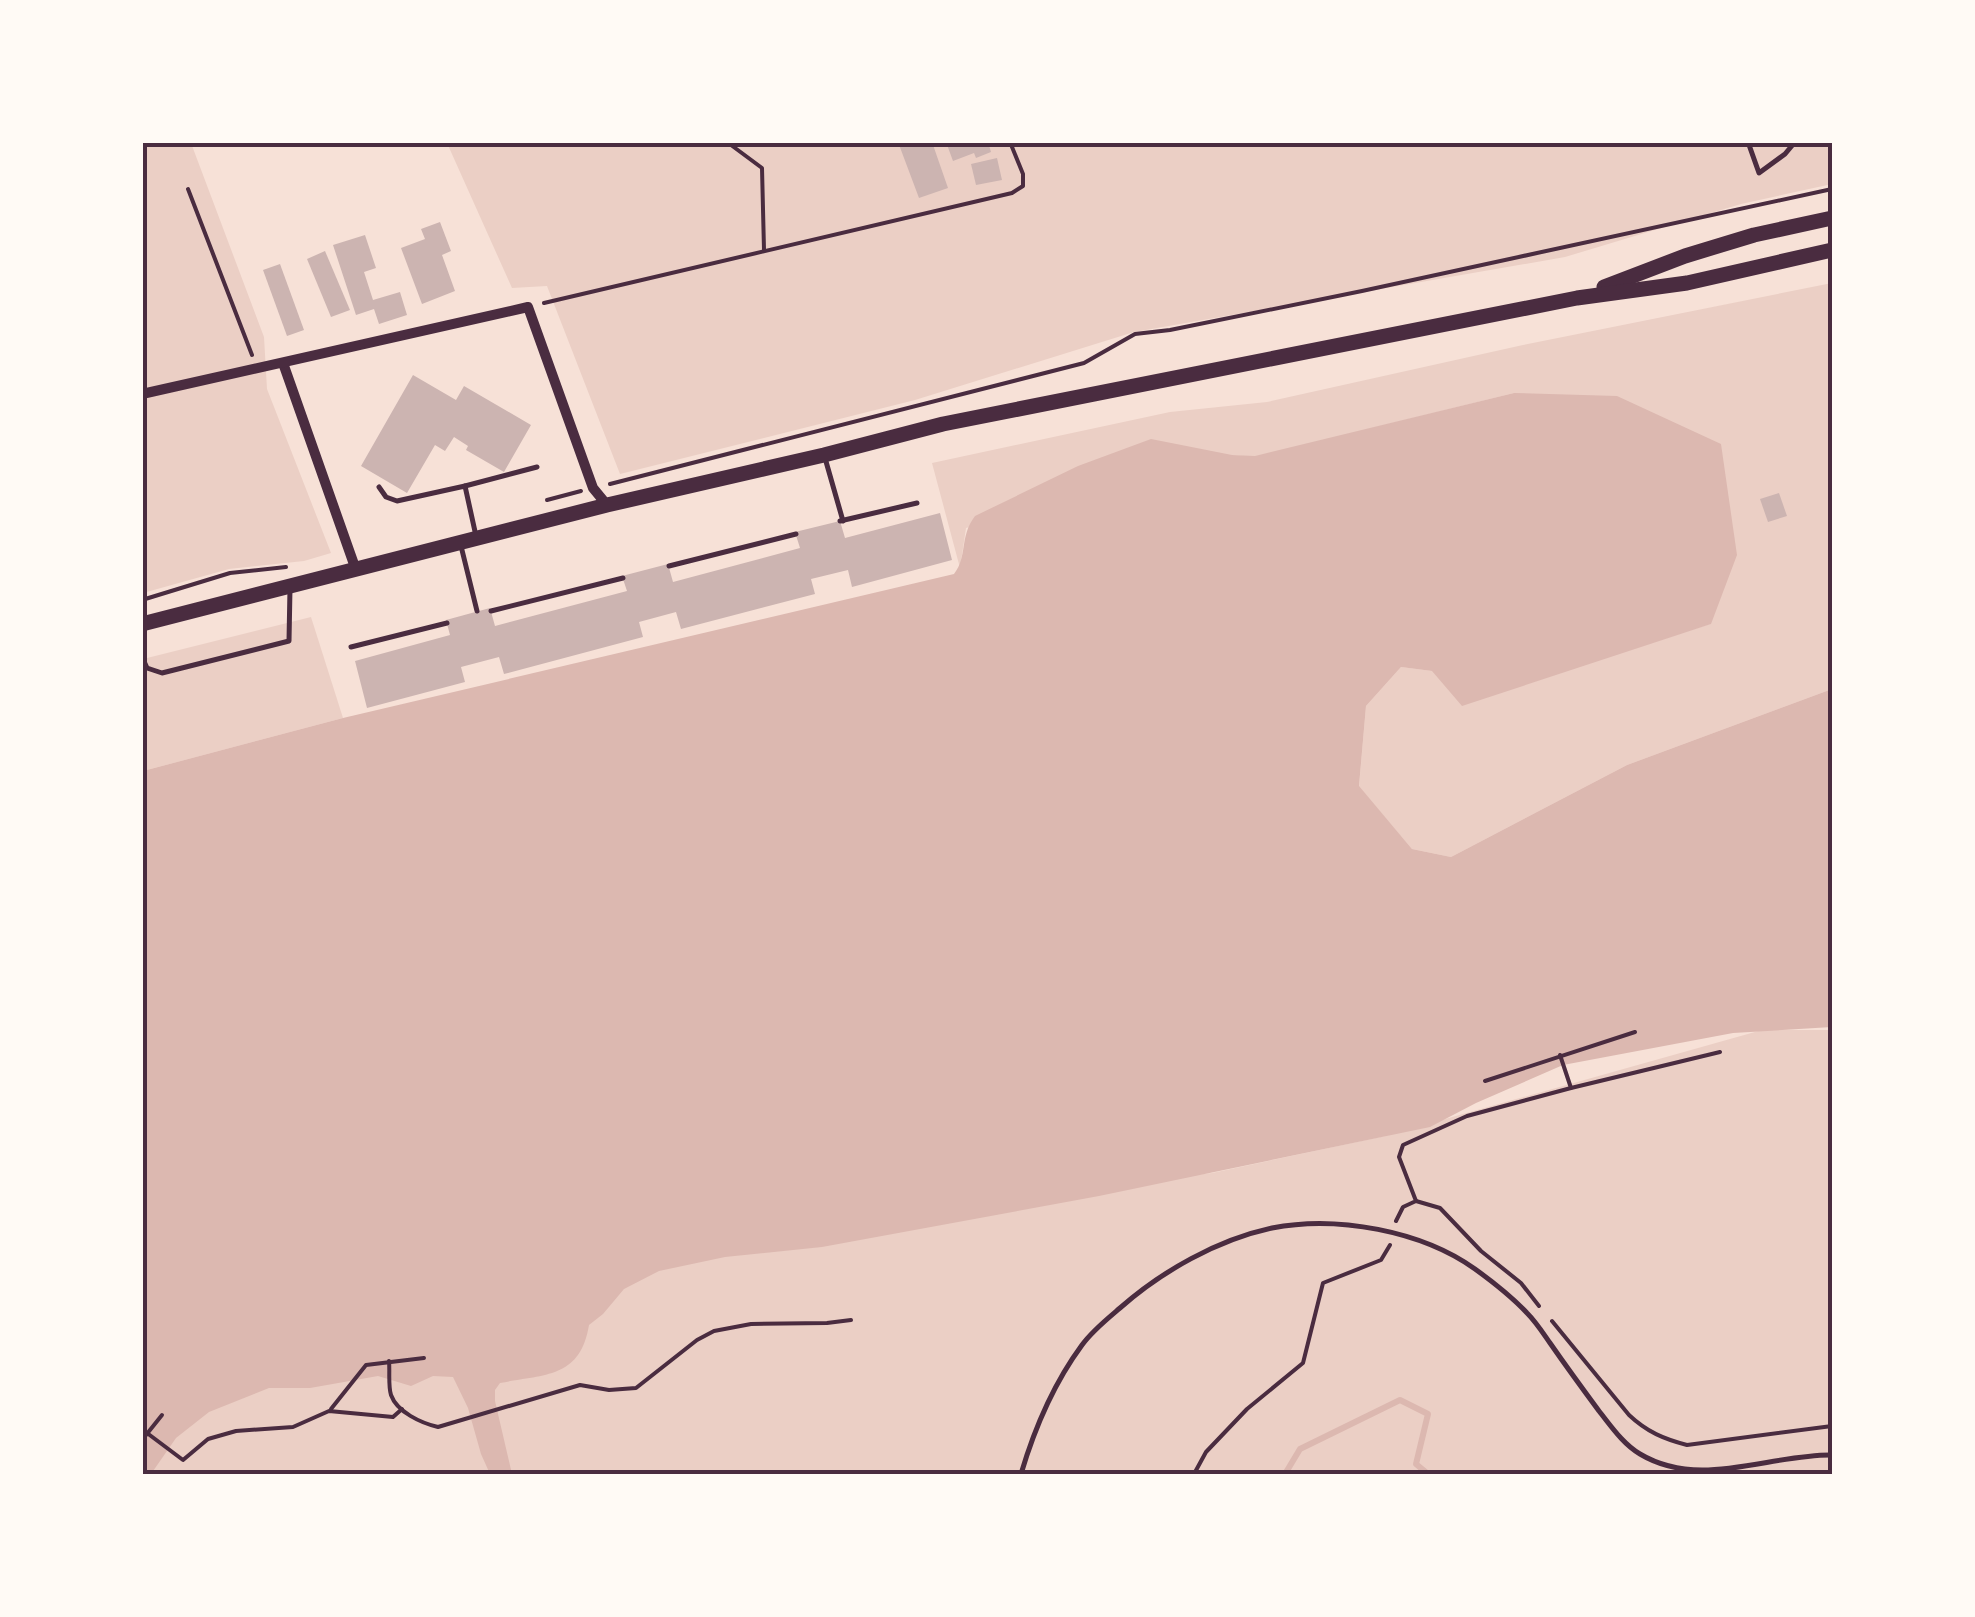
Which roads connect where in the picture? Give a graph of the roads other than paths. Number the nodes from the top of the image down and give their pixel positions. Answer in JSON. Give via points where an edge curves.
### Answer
{"nodes":[{"id":1,"x":1748,"y":142,"type":"edge"},
{"id":2,"x":1795,"y":142,"type":"edge"},
{"id":3,"x":1832,"y":218,"type":"edge"},
{"id":4,"x":1832,"y":250,"type":"edge"},
{"id":5,"x":1577,"y":298,"type":"junction"},
{"id":6,"x":283,"y":362,"type":"junction"},
{"id":7,"x":142,"y":394,"type":"edge"},
{"id":8,"x":824,"y":455,"type":"junction"},
{"id":9,"x":537,"y":467,"type":"dead end"},
{"id":10,"x":465,"y":486,"type":"junction"},
{"id":11,"x":379,"y":488,"type":"dead end"},
{"id":12,"x":917,"y":503,"type":"dead end"},
{"id":13,"x":608,"y":505,"type":"junction"},
{"id":14,"x":796,"y":534,"type":"dead end"},
{"id":15,"x":468,"y":541,"type":"junction"},
{"id":16,"x":669,"y":566,"type":"dead end"},
{"id":17,"x":356,"y":570,"type":"junction"},
{"id":18,"x":623,"y":578,"type":"dead end"},
{"id":19,"x":290,"y":587,"type":"junction"},
{"id":20,"x":491,"y":611,"type":"dead end"},
{"id":21,"x":476,"y":612,"type":"dead end"},
{"id":22,"x":447,"y":623,"type":"dead end"},
{"id":23,"x":142,"y":624,"type":"edge"},
{"id":24,"x":351,"y":647,"type":"dead end"},
{"id":25,"x":142,"y":657,"type":"edge"},
{"id":26,"x":1832,"y":1455,"type":"edge"},
{"id":27,"x":1021,"y":1474,"type":"edge"}],
"edges":[{"from":1,"to":2,"type":"lane","via":[[1759,174]]},
{"from":3,"to":5,"type":"main road","via":[[1754,235]]},
{"from":4,"to":5,"type":"main road"},
{"from":5,"to":8,"type":"main road","via":[[943,424]]},
{"from":6,"to":7,"type":"street"},
{"from":6,"to":13,"type":"street","via":[[528,307],[594,488]]},
{"from":6,"to":17,"type":"street"},
{"from":8,"to":12,"type":"lane","via":[[842,521]]},
{"from":8,"to":13,"type":"main road"},
{"from":9,"to":10,"type":"lane"},
{"from":10,"to":11,"type":"lane","via":[[396,500]]},
{"from":10,"to":15,"type":"lane"},
{"from":13,"to":15,"type":"main road"},
{"from":14,"to":16,"type":"lane"},
{"from":15,"to":17,"type":"main road"},
{"from":15,"to":21,"type":"lane"},
{"from":17,"to":19,"type":"main road"},
{"from":18,"to":20,"type":"lane"},
{"from":19,"to":23,"type":"main road"},
{"from":19,"to":25,"type":"lane","via":[[289,641],[162,673],[147,668]]},
{"from":22,"to":24,"type":"lane"},
{"from":26,"to":27,"type":"lane","via":[[1726,1469],[1664,1466],[1618,1436],[1528,1314],[1472,1267],[1393,1232],[1311,1224],[1228,1242],[1142,1288],[1083,1343],[1048,1402]]}]}
